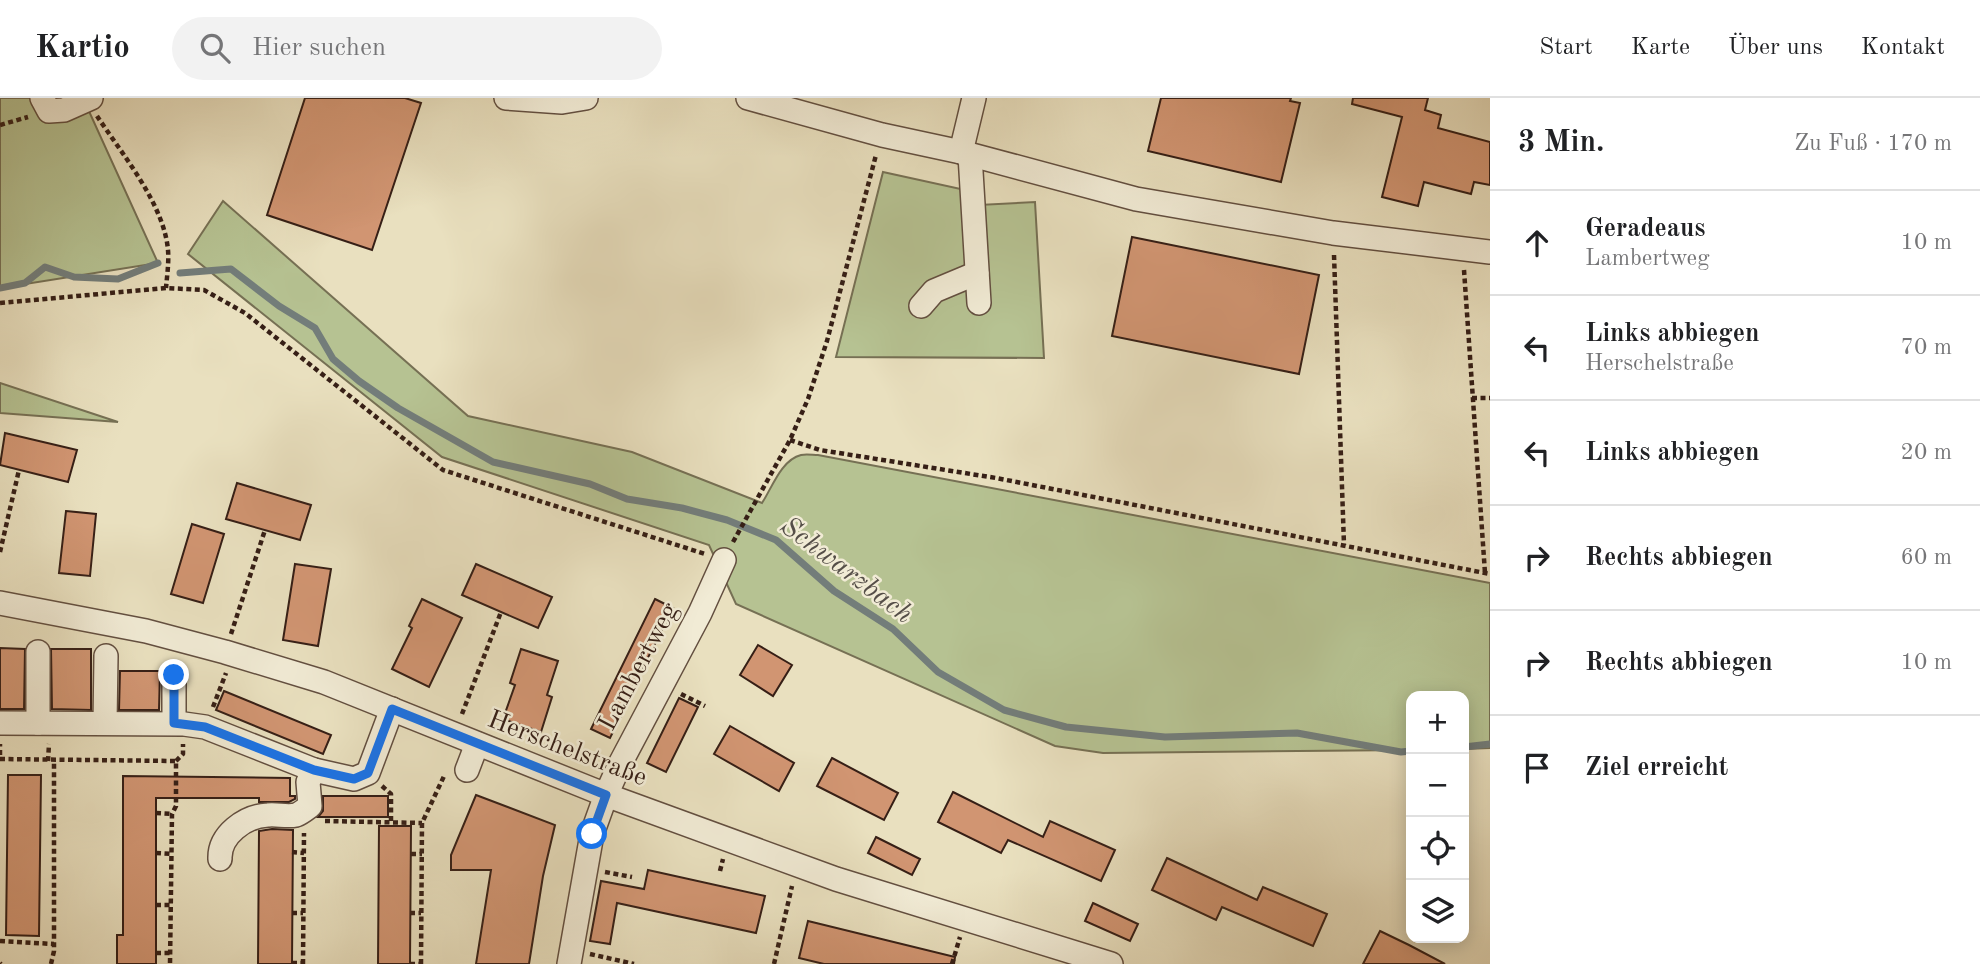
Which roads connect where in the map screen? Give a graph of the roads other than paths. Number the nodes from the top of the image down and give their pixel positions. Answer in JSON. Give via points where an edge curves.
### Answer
{"nodes":[{"id":1,"x":506,"y":98,"type":"edge"},
{"id":2,"x":586,"y":98,"type":"edge"},
{"id":3,"x":748,"y":98,"type":"edge"},
{"id":4,"x":974,"y":98,"type":"edge"},
{"id":5,"x":89,"y":100,"type":"edge"},
{"id":6,"x":45,"y":104,"type":"edge"},
{"id":7,"x":965,"y":153,"type":"junction"},
{"id":8,"x":1490,"y":252,"type":"edge"},
{"id":9,"x":977,"y":274,"type":"junction"},
{"id":10,"x":979,"y":303,"type":"dead end"},
{"id":11,"x":921,"y":306,"type":"dead end"},
{"id":12,"x":724,"y":560,"type":"road end"},
{"id":13,"x":0,"y":603,"type":"edge"},
{"id":14,"x":38,"y":652,"type":"dead end"},
{"id":15,"x":106,"y":656,"type":"dead end"},
{"id":16,"x":174,"y":675,"type":"dead end"},
{"id":17,"x":392,"y":709,"type":"junction"},
{"id":18,"x":0,"y":723,"type":"edge"},
{"id":19,"x":38,"y":723,"type":"junction"},
{"id":20,"x":105,"y":723,"type":"junction"},
{"id":21,"x":174,"y":723,"type":"junction"},
{"id":22,"x":477,"y":744,"type":"junction"},
{"id":23,"x":314,"y":770,"type":"junction"},
{"id":24,"x":457,"y":770,"type":"road end"},
{"id":25,"x":606,"y":795,"type":"junction"},
{"id":26,"x":220,"y":859,"type":"dead end"},
{"id":27,"x":571,"y":957,"type":"edge"},
{"id":28,"x":1111,"y":964,"type":"edge"}],
"edges":[{"from":1,"to":2,"type":"street","via":[[562,102]]},
{"from":3,"to":7,"type":"street"},
{"from":4,"to":7,"type":"street"},
{"from":5,"to":6,"type":"street","via":[[64,110]]},
{"from":7,"to":8,"type":"street","via":[[1136,199],[1333,233]]},
{"from":7,"to":9,"type":"street"},
{"from":9,"to":10,"type":"street"},
{"from":9,"to":11,"type":"street","via":[[934,291]]},
{"from":12,"to":25,"type":"street","name":"Lambertweg"},
{"from":13,"to":17,"type":"street","name":"Herschelstraße","via":[[146,631],[230,653]]},
{"from":14,"to":19,"type":"street"},
{"from":15,"to":20,"type":"street"},
{"from":16,"to":21,"type":"street"},
{"from":17,"to":22,"type":"street","name":"Herschelstraße"},
{"from":17,"to":23,"type":"street","via":[[368,773],[354,779]]},
{"from":18,"to":19,"type":"street"},
{"from":19,"to":20,"type":"street"},
{"from":20,"to":21,"type":"street"},
{"from":21,"to":23,"type":"street","via":[[205,727]]},
{"from":22,"to":24,"type":"street"},
{"from":22,"to":25,"type":"street","name":"Herschelstraße"},
{"from":23,"to":26,"type":"street","via":[[309,782],[310,806],[298,815],[265,815],[245,821],[223,841]]},
{"from":25,"to":27,"type":"street","name":"Lambertweg","via":[[592,834]]},
{"from":25,"to":28,"type":"street","name":"Herschelstraße","via":[[799,865]]}]}
